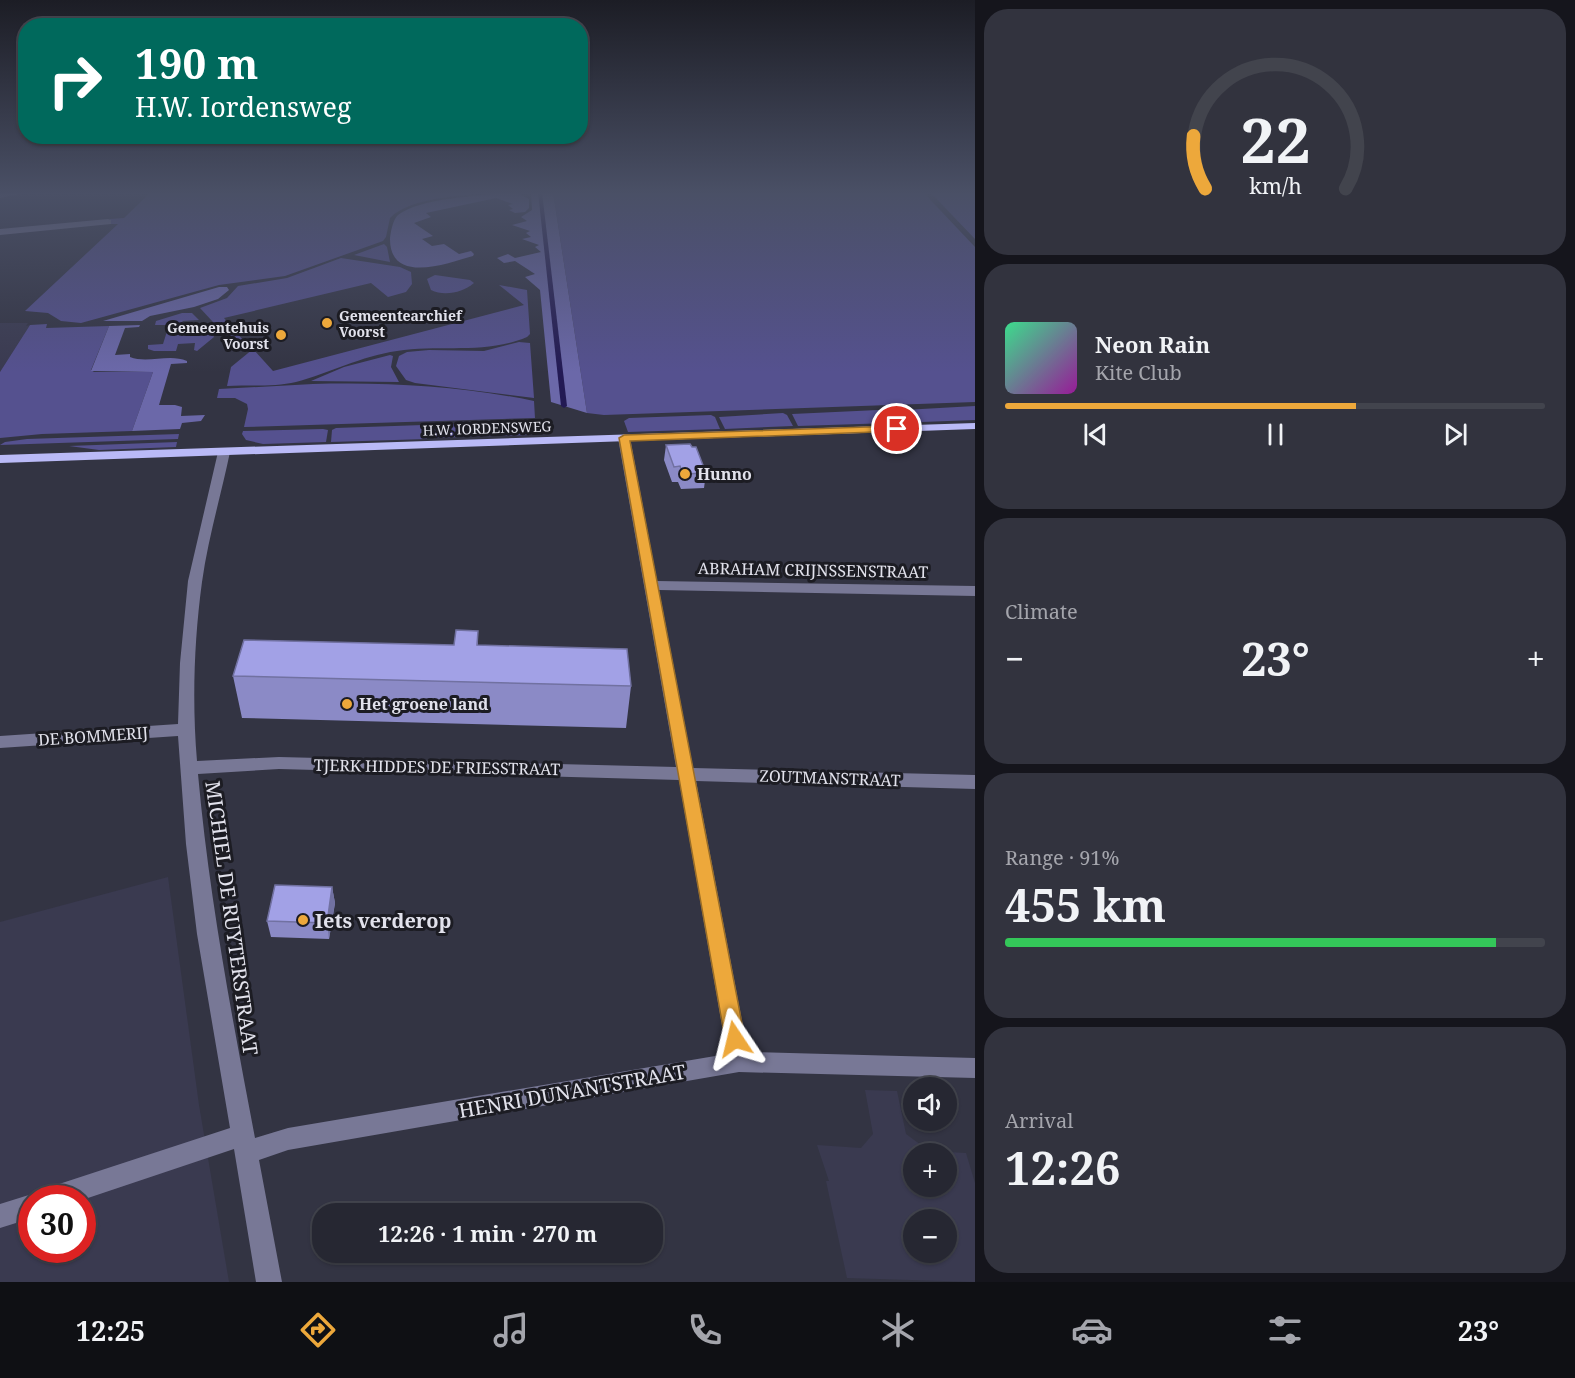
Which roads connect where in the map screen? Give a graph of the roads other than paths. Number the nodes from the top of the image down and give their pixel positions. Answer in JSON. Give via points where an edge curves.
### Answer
{"nodes":[{"id":1,"x":975,"y":426,"type":"edge"},
{"id":2,"x":624,"y":438,"type":"junction"},
{"id":3,"x":224,"y":452,"type":"junction"},
{"id":4,"x":0,"y":459,"type":"edge"},
{"id":5,"x":650,"y":585,"type":"junction"},
{"id":6,"x":975,"y":591,"type":"edge"},
{"id":7,"x":186,"y":729,"type":"junction"},
{"id":8,"x":0,"y":742,"type":"edge"},
{"id":9,"x":189,"y":768,"type":"junction"},
{"id":10,"x":686,"y":773,"type":"junction"},
{"id":11,"x":975,"y":782,"type":"edge"},
{"id":12,"x":739,"y":1062,"type":"junction"},
{"id":13,"x":975,"y":1068,"type":"edge"},
{"id":14,"x":243,"y":1144,"type":"junction"},
{"id":15,"x":96,"y":1186,"type":"edge"},
{"id":16,"x":18,"y":1210,"type":"edge"},
{"id":17,"x":0,"y":1216,"type":"edge"},
{"id":18,"x":269,"y":1282,"type":"edge"}],
"edges":[{"from":1,"to":2,"type":"main road","name":"H.W. IORDENSWEG"},
{"from":2,"to":3,"type":"main road","name":"H.W. IORDENSWEG"},
{"from":2,"to":5,"type":"street"},
{"from":3,"to":4,"type":"main road","name":"H.W. IORDENSWEG"},
{"from":3,"to":7,"type":"street","name":"MICHIEL DE RUYTERSTRAAT","via":[[195,581]]},
{"from":5,"to":6,"type":"street","name":"ABRAHAM CRIJNSSENSTRAAT"},
{"from":5,"to":10,"type":"street"},
{"from":7,"to":8,"type":"street","name":"DE BOMMERIJ"},
{"from":7,"to":9,"type":"street","name":"MICHIEL DE RUYTERSTRAAT"},
{"from":9,"to":10,"type":"street","name":"TJERK HIDDES DE FRIESSTRAAT","via":[[279,763]]},
{"from":9,"to":14,"type":"street","name":"MICHIEL DE RUYTERSTRAAT","via":[[207,934]]},
{"from":10,"to":11,"type":"street","name":"ZOUTMANSTRAAT"},
{"from":10,"to":12,"type":"street"},
{"from":12,"to":13,"type":"street","name":"HENRI DUNANTSTRAAT"},
{"from":12,"to":14,"type":"street","name":"HENRI DUNANTSTRAAT"},
{"from":14,"to":15,"type":"street","name":"HENRI DUNANTSTRAAT"},
{"from":14,"to":18,"type":"street","name":"MICHIEL DE RUYTERSTRAAT"},
{"from":16,"to":17,"type":"street"}]}
